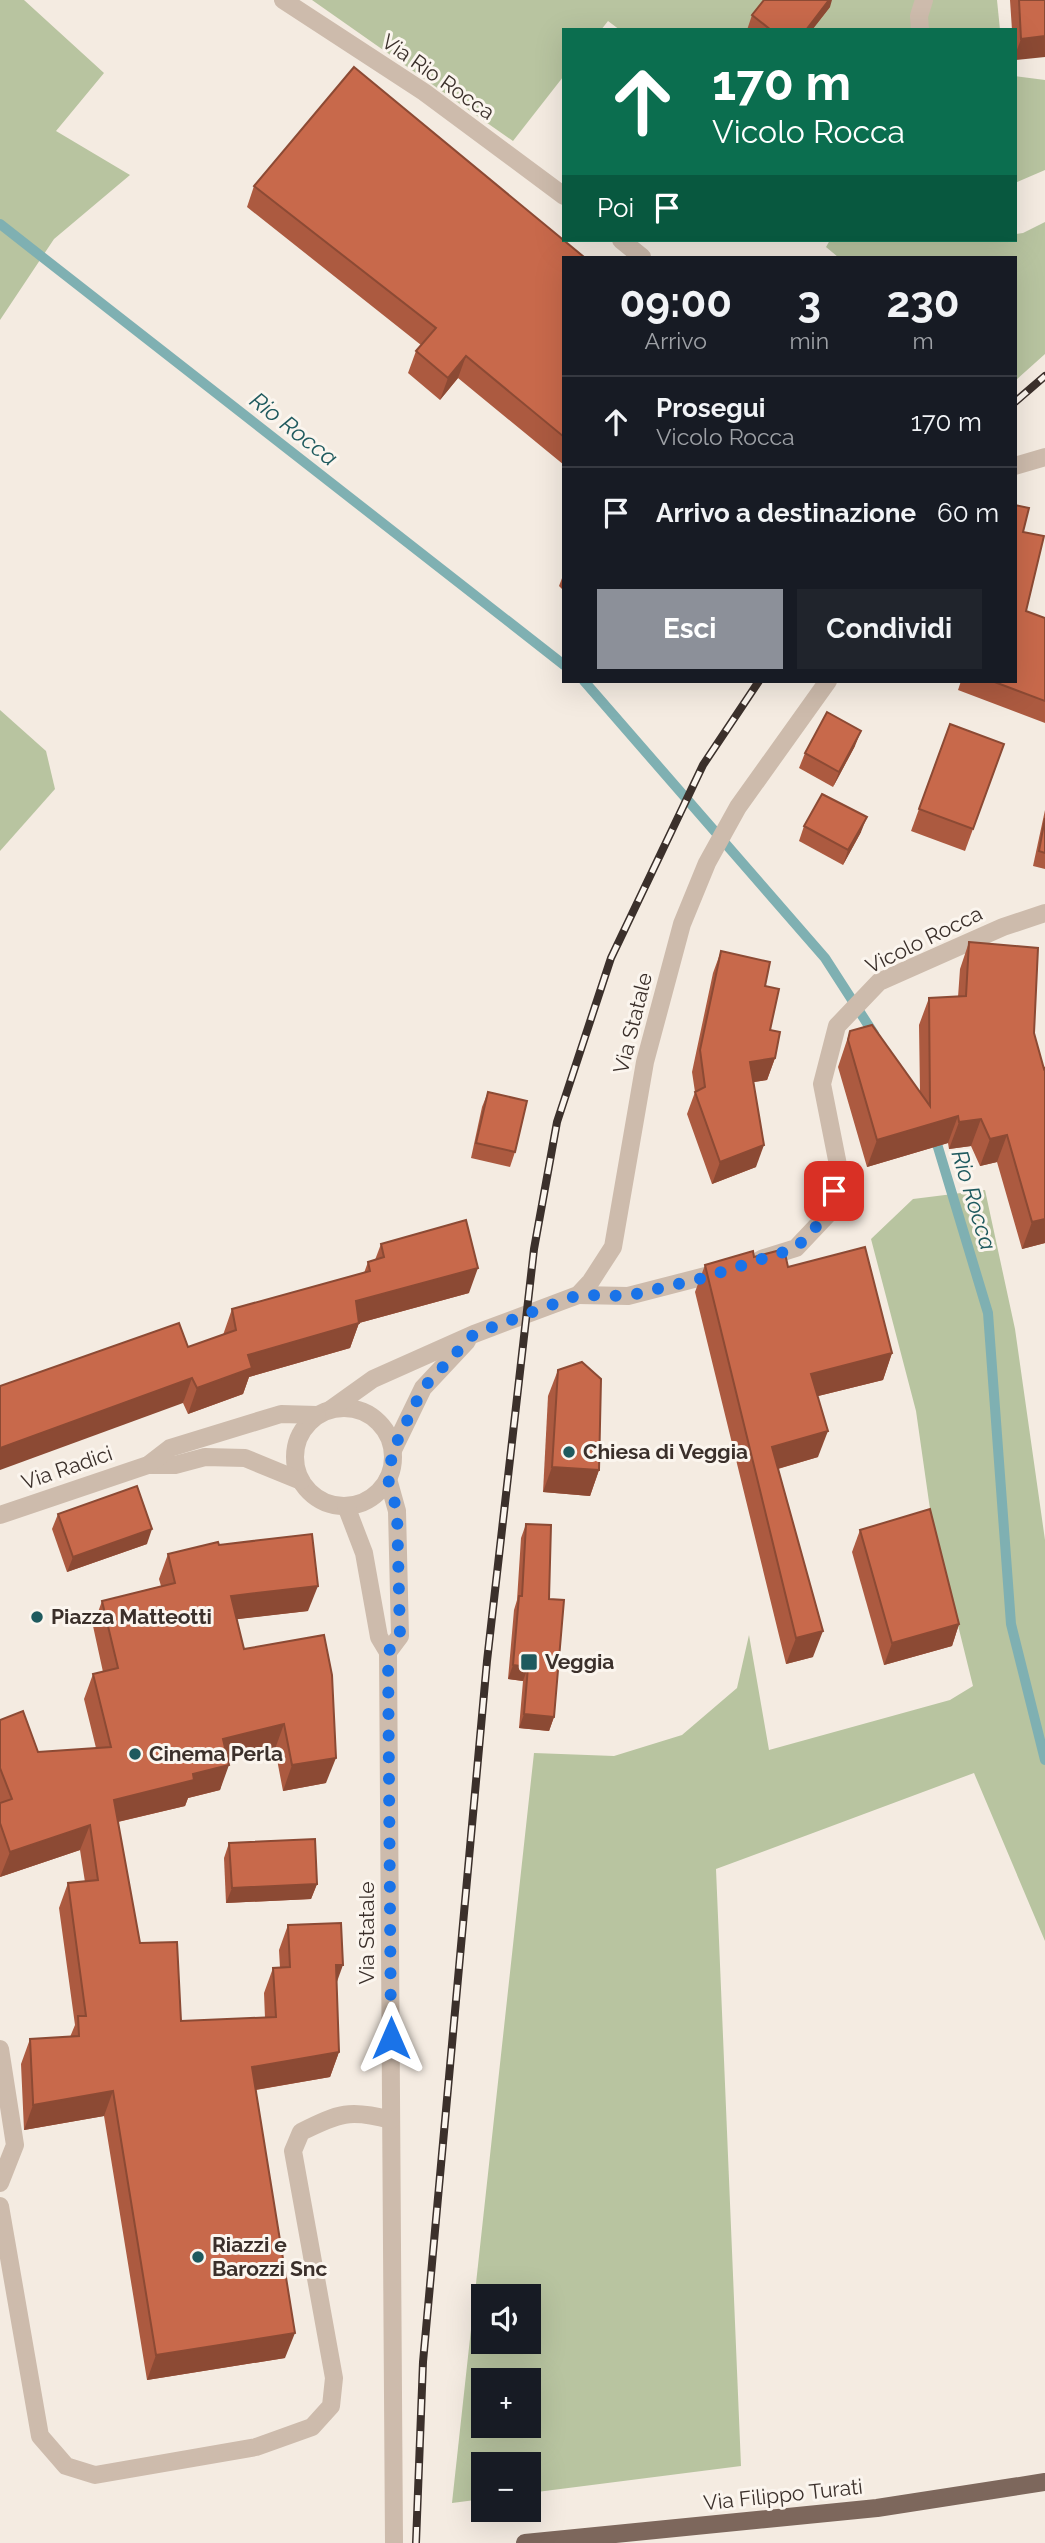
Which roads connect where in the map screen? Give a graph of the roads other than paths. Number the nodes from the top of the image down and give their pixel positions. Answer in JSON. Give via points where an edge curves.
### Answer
{"nodes":[{"id":1,"x":283,"y":0,"type":"edge"},
{"id":2,"x":924,"y":0,"type":"edge"},
{"id":3,"x":920,"y":28,"type":"edge"},
{"id":4,"x":562,"y":195,"type":"edge"},
{"id":5,"x":623,"y":242,"type":"edge"},
{"id":6,"x":641,"y":256,"type":"edge"},
{"id":7,"x":1045,"y":457,"type":"edge"},
{"id":8,"x":1017,"y":465,"type":"edge"},
{"id":9,"x":827,"y":683,"type":"edge"},
{"id":10,"x":1045,"y":913,"type":"edge"},
{"id":11,"x":578,"y":1295,"type":"junction"},
{"id":12,"x":474,"y":1334,"type":"junction"},
{"id":13,"x":324,"y":1412,"type":"junction"},
{"id":14,"x":393,"y":1450,"type":"junction"},
{"id":15,"x":148,"y":1465,"type":"junction"},
{"id":16,"x":388,"y":1479,"type":"junction"},
{"id":17,"x":301,"y":1482,"type":"junction"},
{"id":18,"x":346,"y":1506,"type":"junction"},
{"id":19,"x":0,"y":1515,"type":"edge"},
{"id":20,"x":388,"y":1652,"type":"junction"},
{"id":21,"x":0,"y":2049,"type":"edge"},
{"id":22,"x":391,"y":2120,"type":"junction"},
{"id":23,"x":0,"y":2183,"type":"edge"},
{"id":24,"x":0,"y":2206,"type":"edge"},
{"id":25,"x":1045,"y":2482,"type":"edge"},
{"id":26,"x":394,"y":2543,"type":"edge"},
{"id":27,"x":525,"y":2543,"type":"edge"}],
"edges":[{"from":1,"to":4,"type":"street","name":"Via Rio Rocca","via":[[424,92]]},
{"from":2,"to":3,"type":"street"},
{"from":5,"to":6,"type":"street"},
{"from":7,"to":8,"type":"street"},
{"from":9,"to":11,"type":"street","name":"Via Statale","via":[[738,807],[681,924],[645,1062],[613,1247]]},
{"from":10,"to":11,"type":"street","name":"Vicolo Rocca","via":[[879,982],[836,1026],[822,1084],[839,1170],[830,1212],[796,1248],[628,1296]]},
{"from":11,"to":12,"type":"street","name":"Via Statale"},
{"from":12,"to":13,"type":"street","name":"Via Statale","via":[[373,1379]]},
{"from":12,"to":14,"type":"street","name":"Via Statale","via":[[423,1388]]},
{"from":13,"to":14,"type":"street","via":[[348,1407],[364,1411],[388,1434]]},
{"from":13,"to":15,"type":"street","via":[[281,1414],[170,1448]]},
{"from":13,"to":17,"type":"street","name":"Via Statale","via":[[306,1424],[294,1452]]},
{"from":14,"to":16,"type":"street","name":"Via Statale"},
{"from":15,"to":17,"type":"street","via":[[175,1465],[205,1457],[245,1458]]},
{"from":15,"to":19,"type":"street","name":"Via Radici"},
{"from":16,"to":18,"type":"street","via":[[370,1498]]},
{"from":16,"to":20,"type":"street","name":"Via Statale","via":[[397,1511],[400,1636]]},
{"from":17,"to":18,"type":"street","via":[[320,1500]]},
{"from":18,"to":20,"type":"street","name":"Via Statale","via":[[364,1553],[379,1637]]},
{"from":20,"to":22,"type":"street","name":"Via Statale"},
{"from":21,"to":23,"type":"street","via":[[15,2145]]},
{"from":22,"to":24,"type":"street","via":[[363,2112],[339,2113],[301,2132],[293,2151],[334,2378],[331,2406],[312,2427],[256,2447],[95,2475],[66,2466],[40,2436]]},
{"from":22,"to":26,"type":"street","name":"Via Statale"},
{"from":25,"to":27,"type":"main road","name":"Via Filippo Turati","via":[[877,2508]]}]}
